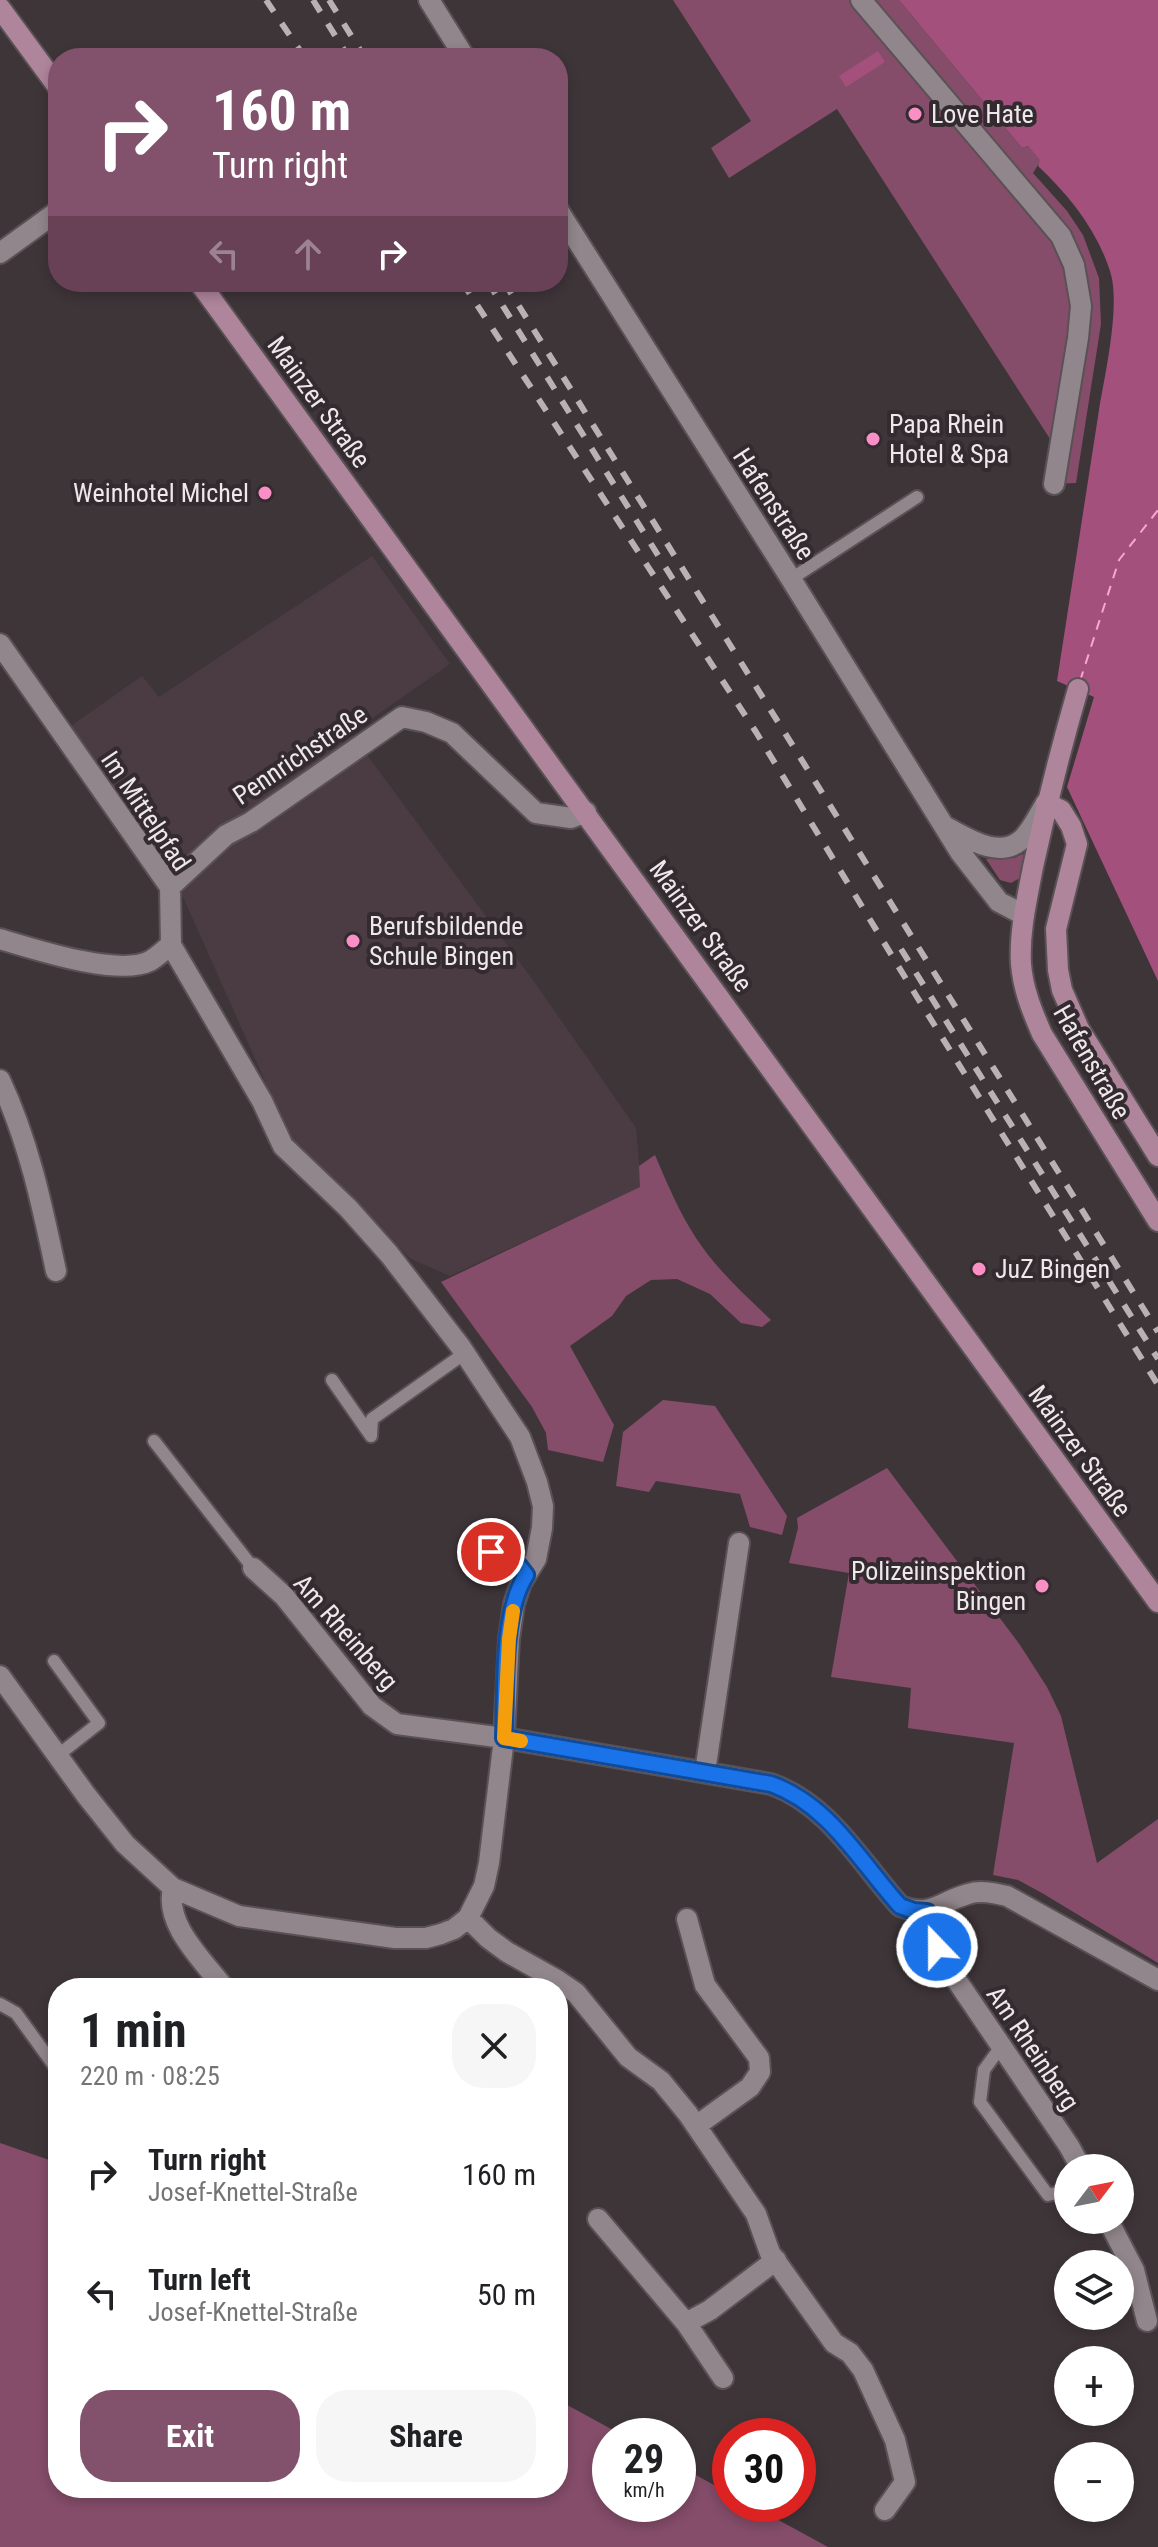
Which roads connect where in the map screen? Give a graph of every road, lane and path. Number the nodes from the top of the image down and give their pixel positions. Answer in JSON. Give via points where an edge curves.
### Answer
{"nodes":[{"id":1,"x":429,"y":0,"type":"edge"},
{"id":2,"x":861,"y":0,"type":"edge"},
{"id":3,"x":0,"y":8,"type":"edge"},
{"id":4,"x":459,"y":48,"type":"edge"},
{"id":5,"x":48,"y":73,"type":"edge"},
{"id":6,"x":48,"y":218,"type":"edge"},
{"id":7,"x":568,"y":226,"type":"edge"},
{"id":8,"x":0,"y":253,"type":"edge"},
{"id":9,"x":206,"y":292,"type":"edge"},
{"id":10,"x":1054,"y":484,"type":"dead end"},
{"id":11,"x":917,"y":497,"type":"dead end"},
{"id":12,"x":791,"y":579,"type":"junction"},
{"id":13,"x":0,"y":644,"type":"edge"},
{"id":14,"x":1078,"y":689,"type":"dead end"},
{"id":15,"x":1046,"y":803,"type":"junction"},
{"id":16,"x":586,"y":812,"type":"junction"},
{"id":17,"x":944,"y":826,"type":"junction"},
{"id":18,"x":170,"y":887,"type":"junction"},
{"id":19,"x":1024,"y":915,"type":"junction"},
{"id":20,"x":0,"y":939,"type":"edge"},
{"id":21,"x":171,"y":945,"type":"junction"},
{"id":22,"x":0,"y":1080,"type":"edge"},
{"id":23,"x":1158,"y":1156,"type":"edge"},
{"id":24,"x":1158,"y":1221,"type":"edge"},
{"id":25,"x":56,"y":1271,"type":"dead end"},
{"id":26,"x":465,"y":1353,"type":"junction"},
{"id":27,"x":332,"y":1380,"type":"dead end"},
{"id":28,"x":154,"y":1441,"type":"dead end"},
{"id":29,"x":739,"y":1543,"type":"dead end"},
{"id":30,"x":470,"y":1547,"type":"dead end"},
{"id":31,"x":253,"y":1568,"type":"joint"},
{"id":32,"x":526,"y":1575,"type":"junction"},
{"id":33,"x":1158,"y":1602,"type":"edge"},
{"id":34,"x":54,"y":1661,"type":"dead end"},
{"id":35,"x":0,"y":1676,"type":"edge"},
{"id":36,"x":504,"y":1738,"type":"junction"},
{"id":37,"x":57,"y":1756,"type":"junction"},
{"id":38,"x":705,"y":1772,"type":"junction"},
{"id":39,"x":173,"y":1888,"type":"junction"},
{"id":40,"x":927,"y":1912,"type":"junction"},
{"id":41,"x":468,"y":1918,"type":"junction"},
{"id":42,"x":687,"y":1919,"type":"dead end"},
{"id":43,"x":216,"y":1978,"type":"edge"},
{"id":44,"x":553,"y":1978,"type":"edge"},
{"id":45,"x":1158,"y":1980,"type":"edge"},
{"id":46,"x":568,"y":1988,"type":"edge"},
{"id":47,"x":0,"y":2004,"type":"edge"},
{"id":48,"x":1000,"y":2048,"type":"junction"},
{"id":49,"x":48,"y":2057,"type":"edge"},
{"id":50,"x":696,"y":2126,"type":"junction"},
{"id":51,"x":1073,"y":2154,"type":"edge"},
{"id":52,"x":1054,"y":2194,"type":"edge"},
{"id":53,"x":598,"y":2219,"type":"dead end"},
{"id":54,"x":1115,"y":2234,"type":"edge"},
{"id":55,"x":776,"y":2260,"type":"junction"},
{"id":56,"x":1147,"y":2321,"type":"dead end"},
{"id":57,"x":686,"y":2323,"type":"junction"},
{"id":58,"x":723,"y":2378,"type":"dead end"},
{"id":59,"x":885,"y":2510,"type":"dead end"}],
"edges":[{"from":1,"to":4,"type":"street"},
{"from":2,"to":10,"type":"street","via":[[1061,236],[1074,265],[1081,306]]},
{"from":3,"to":5,"type":"main road"},
{"from":6,"to":8,"type":"street"},
{"from":7,"to":12,"type":"street","name":"Hafenstraße"},
{"from":9,"to":16,"type":"main road","name":"Mainzer Straße"},
{"from":11,"to":12,"type":"lane"},
{"from":12,"to":17,"type":"street","name":"Hafenstraße"},
{"from":13,"to":18,"type":"street","name":"Im Mittelpfad"},
{"from":14,"to":15,"type":"main road","name":"Hafenstraße"},
{"from":15,"to":17,"type":"street","name":"Hafenstraße","via":[[1021,840],[1005,847],[988,848]]},
{"from":15,"to":19,"type":"main road","name":"Hafenstraße"},
{"from":15,"to":23,"type":"main road","via":[[1061,810],[1077,844],[1056,929],[1062,990],[1079,1029]]},
{"from":16,"to":18,"type":"street","name":"Pennrichstraße","via":[[571,818],[536,813],[452,733],[402,717],[226,835]]},
{"from":16,"to":33,"type":"main road","name":"Mainzer Straße"},
{"from":17,"to":19,"type":"street","name":"Hafenstraße","via":[[999,902]]},
{"from":18,"to":21,"type":"street","name":"Im Mittelpfad"},
{"from":19,"to":24,"type":"main road","name":"Hafenstraße","via":[[1021,962],[1031,1010]]},
{"from":20,"to":21,"type":"street","via":[[63,958],[121,966],[150,961]]},
{"from":21,"to":26,"type":"street","name":"Im Mittelpfad","via":[[283,1146],[389,1254]]},
{"from":22,"to":25,"type":"street","via":[[32,1163]]},
{"from":26,"to":27,"type":"lane","via":[[372,1419],[371,1436]]},
{"from":26,"to":32,"type":"street","via":[[520,1437],[537,1482],[542,1528],[536,1559]]},
{"from":28,"to":31,"type":"lane","name":"Am Rheinberg"},
{"from":29,"to":38,"type":"street"},
{"from":30,"to":32,"type":"lane","via":[[512,1557]]},
{"from":31,"to":36,"type":"street","name":"Am Rheinberg","via":[[284,1596],[372,1706],[397,1724]]},
{"from":32,"to":36,"type":"street","via":[[514,1604],[509,1639]]},
{"from":34,"to":37,"type":"lane","via":[[99,1723]]},
{"from":35,"to":37,"type":"street"},
{"from":36,"to":38,"type":"street","name":"Am Rheinberg"},
{"from":36,"to":41,"type":"street","via":[[489,1863]]},
{"from":37,"to":39,"type":"street","via":[[125,1844]]},
{"from":38,"to":40,"type":"street","name":"Am Rheinberg","via":[[771,1784],[801,1797],[836,1829],[900,1906]]},
{"from":39,"to":41,"type":"street","via":[[239,1916],[395,1938],[441,1934]]},
{"from":39,"to":43,"type":"street","via":[[170,1904],[183,1934]]},
{"from":40,"to":45,"type":"street","via":[[969,1893],[1007,1896]]},
{"from":40,"to":48,"type":"street","name":"Am Rheinberg","via":[[947,1966]]},
{"from":41,"to":44,"type":"street","via":[[507,1952]]},
{"from":42,"to":50,"type":"street","via":[[705,1985],[759,2058],[760,2072],[750,2087]]},
{"from":46,"to":50,"type":"street","via":[[628,2057],[661,2081]]},
{"from":47,"to":49,"type":"lane","via":[[16,2013]]},
{"from":48,"to":51,"type":"street","name":"Am Rheinberg"},
{"from":48,"to":52,"type":"lane","via":[[984,2070],[980,2102],[1048,2195]]},
{"from":50,"to":55,"type":"street","via":[[756,2214]]},
{"from":53,"to":57,"type":"street"},
{"from":54,"to":56,"type":"street","via":[[1134,2270]]},
{"from":55,"to":57,"type":"street"},
{"from":55,"to":59,"type":"street","via":[[834,2343],[863,2370],[879,2402],[905,2482]]},
{"from":57,"to":58,"type":"street"}]}
